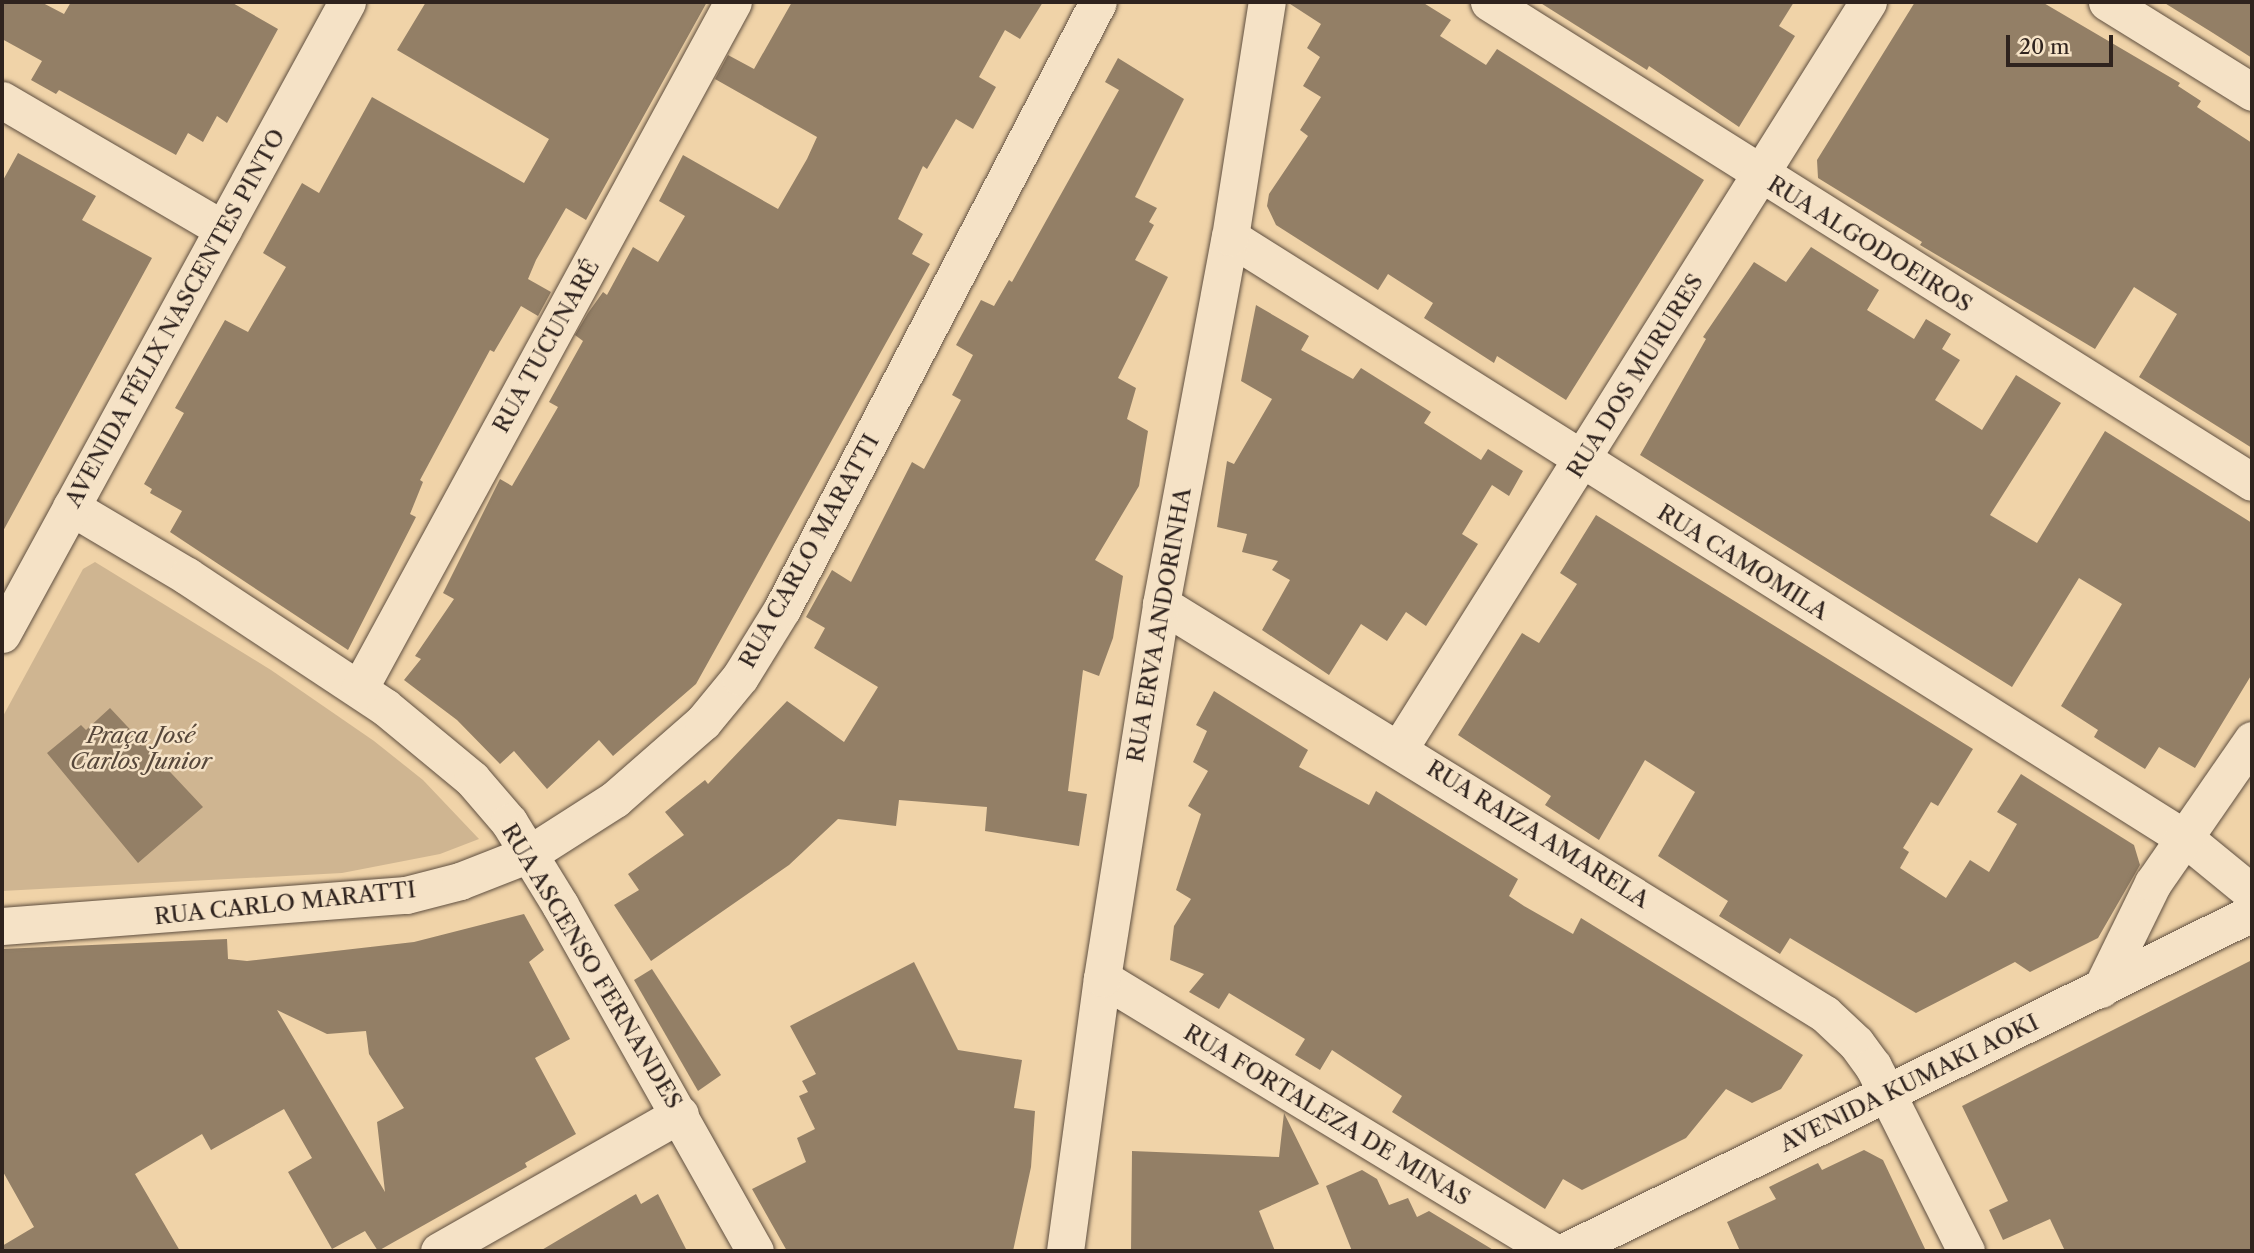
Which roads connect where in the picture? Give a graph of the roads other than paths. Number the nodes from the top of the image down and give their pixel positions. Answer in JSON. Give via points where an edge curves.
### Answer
{"nodes":[{"id":1,"x":347,"y":2,"type":"edge"},
{"id":2,"x":733,"y":2,"type":"edge"},
{"id":3,"x":1098,"y":2,"type":"edge"},
{"id":4,"x":1267,"y":2,"type":"edge"},
{"id":5,"x":1489,"y":2,"type":"edge"},
{"id":6,"x":1868,"y":2,"type":"edge"},
{"id":7,"x":2107,"y":2,"type":"edge"},
{"id":8,"x":2252,"y":92,"type":"edge"},
{"id":9,"x":2,"y":100,"type":"edge"},
{"id":10,"x":1761,"y":176,"type":"junction"},
{"id":11,"x":223,"y":229,"type":"junction"},
{"id":12,"x":1230,"y":237,"type":"junction"},
{"id":13,"x":1582,"y":462,"type":"junction"},
{"id":14,"x":2252,"y":482,"type":"edge"},
{"id":15,"x":71,"y":507,"type":"junction"},
{"id":16,"x":1161,"y":604,"type":"junction"},
{"id":17,"x":2,"y":634,"type":"edge"},
{"id":18,"x":359,"y":689,"type":"junction"},
{"id":19,"x":2252,"y":740,"type":"edge"},
{"id":20,"x":1399,"y":749,"type":"junction"},
{"id":21,"x":2186,"y":839,"type":"junction"},
{"id":22,"x":529,"y":854,"type":"junction"},
{"id":23,"x":2252,"y":892,"type":"edge"},
{"id":24,"x":2252,"y":913,"type":"edge"},
{"id":25,"x":2,"y":926,"type":"edge"},
{"id":26,"x":1102,"y":978,"type":"junction"},
{"id":27,"x":2101,"y":989,"type":"junction"},
{"id":28,"x":1887,"y":1094,"type":"junction"},
{"id":29,"x":680,"y":1114,"type":"junction"},
{"id":30,"x":439,"y":1251,"type":"edge"},
{"id":31,"x":755,"y":1251,"type":"edge"},
{"id":32,"x":1065,"y":1251,"type":"edge"},
{"id":33,"x":1552,"y":1251,"type":"edge"},
{"id":34,"x":1566,"y":1251,"type":"edge"},
{"id":35,"x":1966,"y":1251,"type":"edge"}],
"edges":[{"from":1,"to":11,"type":"street","name":"AVENIDA FÉLIX NASCENTES PINTO"},
{"from":2,"to":18,"type":"street","name":"RUA TUCUNARÉ"},
{"from":3,"to":22,"type":"street","name":"RUA CARLO MARATTI","via":[[782,609],[740,677],[703,722],[615,799]]},
{"from":4,"to":12,"type":"street","name":"RUA ERVA ANDORINHA"},
{"from":5,"to":10,"type":"street","name":"RUA ALGODOEIROS"},
{"from":6,"to":10,"type":"street","name":"RUA DOS MURURES"},
{"from":7,"to":8,"type":"street"},
{"from":9,"to":11,"type":"street"},
{"from":10,"to":13,"type":"street","name":"RUA DOS MURURES"},
{"from":10,"to":14,"type":"street","name":"RUA ALGODOEIROS"},
{"from":11,"to":15,"type":"street","name":"AVENIDA FÉLIX NASCENTES PINTO"},
{"from":12,"to":13,"type":"street","name":"RUA CAMOMILA"},
{"from":12,"to":16,"type":"street","name":"RUA ERVA ANDORINHA"},
{"from":13,"to":20,"type":"street","name":"RUA DOS MURURES"},
{"from":13,"to":21,"type":"street","name":"RUA CAMOMILA"},
{"from":15,"to":17,"type":"street","name":"AVENIDA FÉLIX NASCENTES PINTO"},
{"from":15,"to":18,"type":"street","name":"RUA ASCENSO FERNANDES","via":[[187,576]]},
{"from":16,"to":20,"type":"street","name":"RUA RAIZA AMARELA"},
{"from":16,"to":26,"type":"street","name":"RUA ERVA ANDORINHA"},
{"from":18,"to":22,"type":"street","name":"RUA ASCENSO FERNANDES","via":[[472,779]]},
{"from":19,"to":21,"type":"street"},
{"from":20,"to":28,"type":"street","name":"RUA RAIZA AMARELA","via":[[1825,1014],[1856,1043]]},
{"from":21,"to":23,"type":"street","name":"RUA CAMOMILA"},
{"from":21,"to":27,"type":"street","via":[[2154,883]]},
{"from":22,"to":25,"type":"street","name":"RUA CARLO MARATTI","via":[[460,881],[406,895]]},
{"from":22,"to":29,"type":"street","name":"RUA ASCENSO FERNANDES"},
{"from":24,"to":27,"type":"street","name":"AVENIDA KUMAKI AOKI"},
{"from":26,"to":32,"type":"street","name":"RUA ERVA ANDORINHA"},
{"from":26,"to":33,"type":"street","name":"RUA FORTALEZA DE MINAS"},
{"from":27,"to":28,"type":"street","name":"AVENIDA KUMAKI AOKI"},
{"from":28,"to":34,"type":"street","name":"AVENIDA KUMAKI AOKI"},
{"from":28,"to":35,"type":"street","name":"RUA RAIZA AMARELA"},
{"from":29,"to":30,"type":"street"},
{"from":29,"to":31,"type":"street","name":"RUA ASCENSO FERNANDES"}]}
